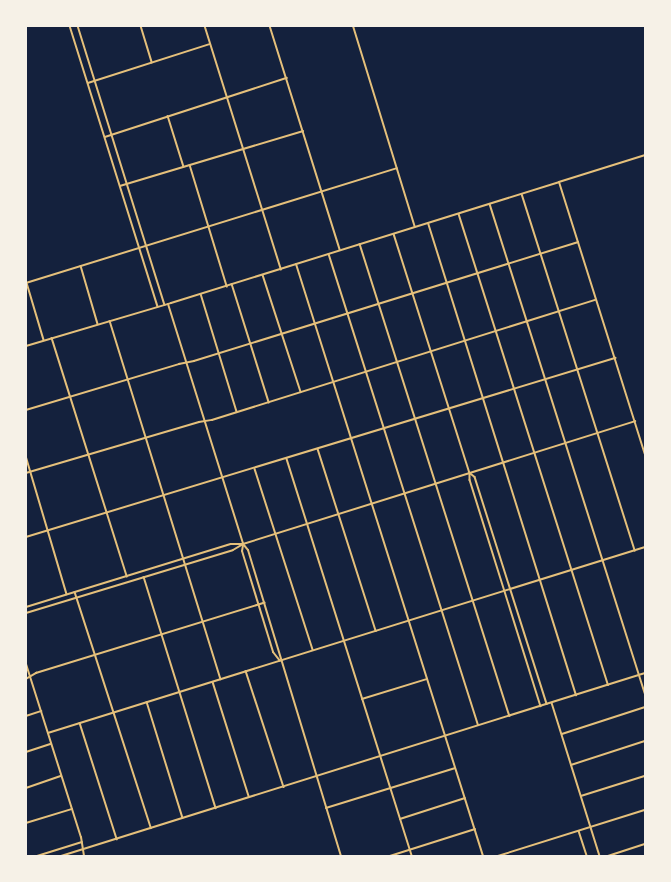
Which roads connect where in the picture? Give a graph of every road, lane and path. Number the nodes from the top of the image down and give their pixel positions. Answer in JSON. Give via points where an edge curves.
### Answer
{"nodes":[{"id":1,"x":70,"y":26,"type":"edge"},
{"id":2,"x":78,"y":26,"type":"edge"},
{"id":3,"x":141,"y":26,"type":"edge"},
{"id":4,"x":205,"y":26,"type":"edge"},
{"id":5,"x":270,"y":26,"type":"edge"},
{"id":6,"x":353,"y":26,"type":"edge"},
{"id":7,"x":210,"y":44,"type":"junction"},
{"id":8,"x":152,"y":62,"type":"junction"},
{"id":9,"x":287,"y":78,"type":"junction"},
{"id":10,"x":95,"y":80,"type":"junction"},
{"id":11,"x":88,"y":83,"type":"junction"},
{"id":12,"x":227,"y":97,"type":"junction"},
{"id":13,"x":168,"y":116,"type":"junction"},
{"id":14,"x":303,"y":131,"type":"junction"},
{"id":15,"x":112,"y":135,"type":"junction"},
{"id":16,"x":105,"y":137,"type":"junction"},
{"id":17,"x":244,"y":149,"type":"junction"},
{"id":18,"x":645,"y":156,"type":"edge"},
{"id":19,"x":190,"y":165,"type":"junction"},
{"id":20,"x":184,"y":167,"type":"junction"},
{"id":21,"x":397,"y":168,"type":"junction"},
{"id":22,"x":560,"y":182,"type":"junction"},
{"id":23,"x":127,"y":184,"type":"junction"},
{"id":24,"x":120,"y":186,"type":"junction"},
{"id":25,"x":322,"y":191,"type":"junction"},
{"id":26,"x":522,"y":194,"type":"junction"},
{"id":27,"x":490,"y":204,"type":"junction"},
{"id":28,"x":263,"y":210,"type":"junction"},
{"id":29,"x":459,"y":214,"type":"junction"},
{"id":30,"x":428,"y":223,"type":"junction"},
{"id":31,"x":209,"y":226,"type":"junction"},
{"id":32,"x":415,"y":227,"type":"junction"},
{"id":33,"x":394,"y":234,"type":"junction"},
{"id":34,"x":578,"y":242,"type":"junction"},
{"id":35,"x":360,"y":244,"type":"junction"},
{"id":36,"x":146,"y":246,"type":"junction"},
{"id":37,"x":139,"y":248,"type":"junction"},
{"id":38,"x":341,"y":250,"type":"junction"},
{"id":39,"x":541,"y":253,"type":"junction"},
{"id":40,"x":329,"y":254,"type":"junction"},
{"id":41,"x":509,"y":263,"type":"junction"},
{"id":42,"x":296,"y":264,"type":"junction"},
{"id":43,"x":81,"y":266,"type":"junction"},
{"id":44,"x":281,"y":269,"type":"junction"},
{"id":45,"x":478,"y":273,"type":"junction"},
{"id":46,"x":263,"y":274,"type":"junction"},
{"id":47,"x":27,"y":283,"type":"edge"},
{"id":48,"x":446,"y":283,"type":"junction"},
{"id":49,"x":232,"y":284,"type":"junction"},
{"id":50,"x":227,"y":286,"type":"junction"},
{"id":51,"x":413,"y":293,"type":"junction"},
{"id":52,"x":200,"y":294,"type":"junction"},
{"id":53,"x":597,"y":300,"type":"junction"},
{"id":54,"x":168,"y":304,"type":"junction"},
{"id":55,"x":379,"y":304,"type":"junction"},
{"id":56,"x":165,"y":305,"type":"junction"},
{"id":57,"x":158,"y":307,"type":"junction"},
{"id":58,"x":559,"y":312,"type":"junction"},
{"id":59,"x":348,"y":313,"type":"junction"},
{"id":60,"x":110,"y":321,"type":"junction"},
{"id":61,"x":528,"y":322,"type":"junction"},
{"id":62,"x":98,"y":324,"type":"junction"},
{"id":63,"x":315,"y":324,"type":"junction"},
{"id":64,"x":496,"y":331,"type":"junction"},
{"id":65,"x":282,"y":334,"type":"junction"},
{"id":66,"x":52,"y":338,"type":"junction"},
{"id":67,"x":44,"y":340,"type":"junction"},
{"id":68,"x":465,"y":341,"type":"junction"},
{"id":69,"x":251,"y":344,"type":"junction"},
{"id":70,"x":26,"y":346,"type":"edge"},
{"id":71,"x":431,"y":352,"type":"junction"},
{"id":72,"x":219,"y":354,"type":"junction"},
{"id":73,"x":615,"y":358,"type":"junction"},
{"id":74,"x":398,"y":362,"type":"junction"},
{"id":75,"x":187,"y":363,"type":"junction"},
{"id":76,"x":578,"y":370,"type":"junction"},
{"id":77,"x":366,"y":372,"type":"junction"},
{"id":78,"x":128,"y":379,"type":"junction"},
{"id":79,"x":546,"y":380,"type":"junction"},
{"id":80,"x":333,"y":382,"type":"junction"},
{"id":81,"x":514,"y":389,"type":"junction"},
{"id":82,"x":301,"y":392,"type":"junction"},
{"id":83,"x":70,"y":397,"type":"junction"},
{"id":84,"x":483,"y":399,"type":"junction"},
{"id":85,"x":269,"y":402,"type":"junction"},
{"id":86,"x":450,"y":409,"type":"junction"},
{"id":87,"x":26,"y":410,"type":"edge"},
{"id":88,"x":237,"y":412,"type":"junction"},
{"id":89,"x":416,"y":420,"type":"junction"},
{"id":90,"x":205,"y":421,"type":"junction"},
{"id":91,"x":635,"y":422,"type":"junction"},
{"id":92,"x":384,"y":429,"type":"junction"},
{"id":93,"x":598,"y":433,"type":"junction"},
{"id":94,"x":146,"y":438,"type":"junction"},
{"id":95,"x":352,"y":439,"type":"junction"},
{"id":96,"x":566,"y":443,"type":"junction"},
{"id":97,"x":318,"y":450,"type":"junction"},
{"id":98,"x":535,"y":453,"type":"junction"},
{"id":99,"x":645,"y":454,"type":"edge"},
{"id":100,"x":89,"y":455,"type":"junction"},
{"id":101,"x":26,"y":456,"type":"edge"},
{"id":102,"x":287,"y":459,"type":"junction"},
{"id":103,"x":503,"y":463,"type":"junction"},
{"id":104,"x":255,"y":469,"type":"junction"},
{"id":105,"x":30,"y":472,"type":"junction"},
{"id":106,"x":26,"y":473,"type":"edge"},
{"id":107,"x":470,"y":473,"type":"junction"},
{"id":108,"x":223,"y":479,"type":"junction"},
{"id":109,"x":436,"y":484,"type":"junction"},
{"id":110,"x":405,"y":493,"type":"junction"},
{"id":111,"x":164,"y":496,"type":"junction"},
{"id":112,"x":372,"y":504,"type":"junction"},
{"id":113,"x":107,"y":513,"type":"junction"},
{"id":114,"x":339,"y":514,"type":"junction"},
{"id":115,"x":307,"y":524,"type":"junction"},
{"id":116,"x":48,"y":531,"type":"junction"},
{"id":117,"x":276,"y":534,"type":"junction"},
{"id":118,"x":26,"y":537,"type":"edge"},
{"id":119,"x":243,"y":544,"type":"junction"},
{"id":120,"x":645,"y":547,"type":"edge"},
{"id":121,"x":635,"y":550,"type":"junction"},
{"id":122,"x":184,"y":558,"type":"junction"},
{"id":123,"x":603,"y":560,"type":"junction"},
{"id":124,"x":186,"y":564,"type":"junction"},
{"id":125,"x":572,"y":570,"type":"junction"},
{"id":126,"x":127,"y":576,"type":"junction"},
{"id":127,"x":144,"y":577,"type":"junction"},
{"id":128,"x":540,"y":580,"type":"junction"},
{"id":129,"x":510,"y":589,"type":"junction"},
{"id":130,"x":505,"y":591,"type":"junction"},
{"id":131,"x":75,"y":592,"type":"junction"},
{"id":132,"x":68,"y":594,"type":"junction"},
{"id":133,"x":77,"y":598,"type":"junction"},
{"id":134,"x":473,"y":601,"type":"junction"},
{"id":135,"x":264,"y":603,"type":"junction"},
{"id":136,"x":258,"y":605,"type":"junction"},
{"id":137,"x":26,"y":607,"type":"edge"},
{"id":138,"x":442,"y":611,"type":"junction"},
{"id":139,"x":26,"y":613,"type":"edge"},
{"id":140,"x":409,"y":621,"type":"junction"},
{"id":141,"x":203,"y":622,"type":"junction"},
{"id":142,"x":376,"y":631,"type":"junction"},
{"id":143,"x":162,"y":635,"type":"junction"},
{"id":144,"x":344,"y":641,"type":"junction"},
{"id":145,"x":313,"y":651,"type":"junction"},
{"id":146,"x":95,"y":655,"type":"junction"},
{"id":147,"x":280,"y":661,"type":"junction"},
{"id":148,"x":26,"y":664,"type":"edge"},
{"id":149,"x":246,"y":671,"type":"junction"},
{"id":150,"x":645,"y":673,"type":"edge"},
{"id":151,"x":639,"y":675,"type":"junction"},
{"id":152,"x":30,"y":676,"type":"junction"},
{"id":153,"x":26,"y":679,"type":"edge"},
{"id":154,"x":221,"y":679,"type":"junction"},
{"id":155,"x":427,"y":679,"type":"junction"},
{"id":156,"x":213,"y":682,"type":"junction"},
{"id":157,"x":608,"y":685,"type":"junction"},
{"id":158,"x":180,"y":692,"type":"junction"},
{"id":159,"x":645,"y":693,"type":"edge"},
{"id":160,"x":576,"y":695,"type":"junction"},
{"id":161,"x":362,"y":699,"type":"junction"},
{"id":162,"x":146,"y":702,"type":"junction"},
{"id":163,"x":552,"y":703,"type":"junction"},
{"id":164,"x":547,"y":704,"type":"junction"},
{"id":165,"x":541,"y":706,"type":"junction"},
{"id":166,"x":645,"y":707,"type":"edge"},
{"id":167,"x":41,"y":711,"type":"junction"},
{"id":168,"x":114,"y":712,"type":"junction"},
{"id":169,"x":26,"y":716,"type":"edge"},
{"id":170,"x":510,"y":716,"type":"junction"},
{"id":171,"x":80,"y":723,"type":"junction"},
{"id":172,"x":478,"y":726,"type":"junction"},
{"id":173,"x":48,"y":733,"type":"junction"},
{"id":174,"x":562,"y":734,"type":"junction"},
{"id":175,"x":446,"y":736,"type":"junction"},
{"id":176,"x":645,"y":742,"type":"edge"},
{"id":177,"x":51,"y":744,"type":"junction"},
{"id":178,"x":26,"y":752,"type":"edge"},
{"id":179,"x":380,"y":756,"type":"junction"},
{"id":180,"x":572,"y":765,"type":"junction"},
{"id":181,"x":455,"y":768,"type":"junction"},
{"id":182,"x":61,"y":776,"type":"junction"},
{"id":183,"x":645,"y":776,"type":"edge"},
{"id":184,"x":316,"y":777,"type":"junction"},
{"id":185,"x":284,"y":787,"type":"junction"},
{"id":186,"x":26,"y":788,"type":"edge"},
{"id":187,"x":390,"y":788,"type":"junction"},
{"id":188,"x":581,"y":796,"type":"junction"},
{"id":189,"x":250,"y":797,"type":"junction"},
{"id":190,"x":465,"y":798,"type":"junction"},
{"id":191,"x":216,"y":808,"type":"junction"},
{"id":192,"x":326,"y":808,"type":"junction"},
{"id":193,"x":72,"y":809,"type":"junction"},
{"id":194,"x":645,"y":810,"type":"edge"},
{"id":195,"x":183,"y":818,"type":"junction"},
{"id":196,"x":400,"y":819,"type":"junction"},
{"id":197,"x":26,"y":823,"type":"edge"},
{"id":198,"x":591,"y":827,"type":"junction"},
{"id":199,"x":151,"y":828,"type":"junction"},
{"id":200,"x":475,"y":829,"type":"junction"},
{"id":201,"x":579,"y":830,"type":"junction"},
{"id":202,"x":117,"y":839,"type":"junction"},
{"id":203,"x":82,"y":842,"type":"junction"},
{"id":204,"x":645,"y":844,"type":"edge"},
{"id":205,"x":83,"y":849,"type":"junction"},
{"id":206,"x":410,"y":850,"type":"junction"},
{"id":207,"x":37,"y":856,"type":"edge"},
{"id":208,"x":61,"y":856,"type":"edge"},
{"id":209,"x":84,"y":856,"type":"edge"},
{"id":210,"x":341,"y":856,"type":"edge"},
{"id":211,"x":390,"y":856,"type":"edge"},
{"id":212,"x":412,"y":856,"type":"edge"},
{"id":213,"x":483,"y":856,"type":"edge"},
{"id":214,"x":498,"y":856,"type":"edge"},
{"id":215,"x":587,"y":856,"type":"edge"},
{"id":216,"x":600,"y":856,"type":"edge"},
{"id":217,"x":608,"y":856,"type":"edge"}],
"edges":[{"from":1,"to":11,"type":"street"},
{"from":2,"to":10,"type":"street"},
{"from":3,"to":8,"type":"street"},
{"from":4,"to":7,"type":"street"},
{"from":5,"to":9,"type":"street"},
{"from":6,"to":21,"type":"street"},
{"from":7,"to":8,"type":"street"},
{"from":7,"to":12,"type":"street"},
{"from":8,"to":10,"type":"street"},
{"from":9,"to":12,"type":"street"},
{"from":9,"to":14,"type":"street"},
{"from":10,"to":11,"type":"street"},
{"from":10,"to":15,"type":"street"},
{"from":11,"to":16,"type":"street"},
{"from":12,"to":13,"type":"street"},
{"from":12,"to":17,"type":"street"},
{"from":13,"to":15,"type":"street"},
{"from":13,"to":20,"type":"street"},
{"from":14,"to":17,"type":"street"},
{"from":14,"to":25,"type":"street"},
{"from":15,"to":16,"type":"street"},
{"from":15,"to":23,"type":"street"},
{"from":16,"to":24,"type":"street"},
{"from":17,"to":19,"type":"street"},
{"from":17,"to":28,"type":"street"},
{"from":18,"to":22,"type":"street"},
{"from":19,"to":20,"type":"street"},
{"from":19,"to":31,"type":"street"},
{"from":20,"to":23,"type":"street"},
{"from":21,"to":25,"type":"street"},
{"from":21,"to":32,"type":"street"},
{"from":22,"to":26,"type":"street"},
{"from":22,"to":34,"type":"street"},
{"from":23,"to":24,"type":"street"},
{"from":23,"to":36,"type":"street"},
{"from":24,"to":37,"type":"street"},
{"from":25,"to":28,"type":"street"},
{"from":25,"to":38,"type":"street"},
{"from":26,"to":27,"type":"street"},
{"from":26,"to":39,"type":"street"},
{"from":27,"to":29,"type":"street"},
{"from":27,"to":41,"type":"street"},
{"from":28,"to":31,"type":"street"},
{"from":28,"to":44,"type":"street"},
{"from":29,"to":30,"type":"street"},
{"from":29,"to":45,"type":"street"},
{"from":30,"to":32,"type":"street"},
{"from":30,"to":48,"type":"street"},
{"from":31,"to":36,"type":"street"},
{"from":31,"to":50,"type":"street"},
{"from":32,"to":33,"type":"street"},
{"from":33,"to":35,"type":"street"},
{"from":33,"to":51,"type":"street"},
{"from":34,"to":39,"type":"street"},
{"from":34,"to":53,"type":"street"},
{"from":35,"to":38,"type":"street"},
{"from":35,"to":55,"type":"street"},
{"from":36,"to":37,"type":"street"},
{"from":36,"to":56,"type":"street"},
{"from":37,"to":43,"type":"street"},
{"from":37,"to":57,"type":"street"},
{"from":38,"to":40,"type":"street"},
{"from":39,"to":41,"type":"street"},
{"from":39,"to":58,"type":"street"},
{"from":40,"to":42,"type":"street"},
{"from":40,"to":59,"type":"street"},
{"from":41,"to":45,"type":"street"},
{"from":41,"to":61,"type":"street"},
{"from":42,"to":44,"type":"street"},
{"from":42,"to":63,"type":"street"},
{"from":43,"to":47,"type":"street"},
{"from":43,"to":62,"type":"street"},
{"from":44,"to":46,"type":"street"},
{"from":45,"to":48,"type":"street"},
{"from":45,"to":64,"type":"street"},
{"from":46,"to":49,"type":"street"},
{"from":46,"to":65,"type":"street"},
{"from":47,"to":67,"type":"street"},
{"from":48,"to":51,"type":"street"},
{"from":48,"to":68,"type":"street"},
{"from":49,"to":50,"type":"street"},
{"from":49,"to":69,"type":"street"},
{"from":50,"to":52,"type":"street"},
{"from":51,"to":55,"type":"street"},
{"from":51,"to":71,"type":"street"},
{"from":52,"to":54,"type":"street"},
{"from":52,"to":72,"type":"street"},
{"from":53,"to":58,"type":"street"},
{"from":53,"to":73,"type":"street"},
{"from":54,"to":56,"type":"street"},
{"from":54,"to":75,"type":"street"},
{"from":55,"to":59,"type":"street"},
{"from":55,"to":74,"type":"street"},
{"from":56,"to":57,"type":"street"},
{"from":57,"to":60,"type":"street"},
{"from":58,"to":61,"type":"street"},
{"from":58,"to":76,"type":"street"},
{"from":59,"to":63,"type":"street"},
{"from":59,"to":77,"type":"street"},
{"from":60,"to":62,"type":"street"},
{"from":60,"to":78,"type":"street"},
{"from":61,"to":64,"type":"street"},
{"from":61,"to":79,"type":"street"},
{"from":62,"to":66,"type":"street"},
{"from":63,"to":65,"type":"street"},
{"from":63,"to":80,"type":"street"},
{"from":64,"to":68,"type":"street"},
{"from":64,"to":81,"type":"street"},
{"from":65,"to":69,"type":"street"},
{"from":65,"to":82,"type":"street"},
{"from":66,"to":67,"type":"street"},
{"from":66,"to":83,"type":"street"},
{"from":67,"to":70,"type":"street"},
{"from":68,"to":71,"type":"street"},
{"from":68,"to":84,"type":"street"},
{"from":69,"to":72,"type":"street"},
{"from":69,"to":85,"type":"street"},
{"from":71,"to":74,"type":"street"},
{"from":71,"to":86,"type":"street"},
{"from":72,"to":75,"type":"street"},
{"from":72,"to":88,"type":"street"},
{"from":73,"to":76,"type":"street"},
{"from":73,"to":91,"type":"street"},
{"from":74,"to":77,"type":"street"},
{"from":74,"to":89,"type":"street"},
{"from":75,"to":78,"type":"street"},
{"from":75,"to":90,"type":"street"},
{"from":76,"to":79,"type":"street"},
{"from":76,"to":93,"type":"street"},
{"from":77,"to":80,"type":"street"},
{"from":77,"to":92,"type":"street"},
{"from":78,"to":83,"type":"street"},
{"from":78,"to":94,"type":"street"},
{"from":79,"to":81,"type":"street"},
{"from":79,"to":96,"type":"street"},
{"from":80,"to":82,"type":"street"},
{"from":80,"to":95,"type":"street"},
{"from":81,"to":84,"type":"street"},
{"from":81,"to":98,"type":"street"},
{"from":82,"to":85,"type":"street"},
{"from":83,"to":87,"type":"street"},
{"from":83,"to":100,"type":"street"},
{"from":84,"to":86,"type":"street"},
{"from":84,"to":103,"type":"street"},
{"from":85,"to":88,"type":"street"},
{"from":86,"to":89,"type":"street"},
{"from":86,"to":107,"type":"street"},
{"from":88,"to":90,"type":"street"},
{"from":89,"to":92,"type":"street"},
{"from":89,"to":109,"type":"street"},
{"from":90,"to":94,"type":"street"},
{"from":90,"to":108,"type":"street"},
{"from":91,"to":93,"type":"street"},
{"from":91,"to":99,"type":"street"},
{"from":92,"to":95,"type":"street"},
{"from":92,"to":110,"type":"street"},
{"from":93,"to":96,"type":"street"},
{"from":93,"to":121,"type":"street"},
{"from":94,"to":100,"type":"street"},
{"from":94,"to":111,"type":"street"},
{"from":95,"to":97,"type":"street"},
{"from":95,"to":112,"type":"street"},
{"from":96,"to":98,"type":"street"},
{"from":96,"to":123,"type":"street"},
{"from":97,"to":102,"type":"street"},
{"from":97,"to":114,"type":"street"},
{"from":98,"to":103,"type":"street"},
{"from":98,"to":125,"type":"street"},
{"from":100,"to":105,"type":"street"},
{"from":100,"to":113,"type":"street"},
{"from":101,"to":105,"type":"street"},
{"from":102,"to":104,"type":"street"},
{"from":102,"to":115,"type":"street"},
{"from":103,"to":107,"type":"street"},
{"from":103,"to":128,"type":"street"},
{"from":104,"to":108,"type":"street"},
{"from":104,"to":117,"type":"street"},
{"from":105,"to":106,"type":"street"},
{"from":105,"to":116,"type":"street"},
{"from":107,"to":109,"type":"street"},
{"from":107,"to":129,"type":"street","via":[[475,477]]},
{"from":107,"to":130,"type":"street"},
{"from":108,"to":111,"type":"street"},
{"from":108,"to":119,"type":"street"},
{"from":109,"to":110,"type":"street"},
{"from":109,"to":134,"type":"street"},
{"from":110,"to":112,"type":"street"},
{"from":110,"to":138,"type":"street"},
{"from":111,"to":113,"type":"street"},
{"from":111,"to":122,"type":"street"},
{"from":112,"to":114,"type":"street"},
{"from":112,"to":140,"type":"street"},
{"from":113,"to":116,"type":"street"},
{"from":113,"to":126,"type":"street"},
{"from":114,"to":115,"type":"street"},
{"from":114,"to":142,"type":"street"},
{"from":115,"to":117,"type":"street"},
{"from":115,"to":144,"type":"street"},
{"from":116,"to":118,"type":"street"},
{"from":116,"to":132,"type":"street"},
{"from":117,"to":119,"type":"street"},
{"from":117,"to":145,"type":"street"},
{"from":119,"to":122,"type":"street","via":[[231,544]]},
{"from":119,"to":124,"type":"street","via":[[233,550]]},
{"from":119,"to":135,"type":"street","via":[[248,550]]},
{"from":119,"to":136,"type":"street","via":[[242,550]]},
{"from":120,"to":121,"type":"street"},
{"from":121,"to":123,"type":"street"},
{"from":122,"to":124,"type":"street"},
{"from":122,"to":126,"type":"street"},
{"from":123,"to":125,"type":"street"},
{"from":123,"to":151,"type":"street"},
{"from":124,"to":127,"type":"street"},
{"from":124,"to":141,"type":"street"},
{"from":125,"to":128,"type":"street"},
{"from":125,"to":157,"type":"street"},
{"from":126,"to":131,"type":"street"},
{"from":127,"to":133,"type":"street"},
{"from":127,"to":143,"type":"street"},
{"from":128,"to":129,"type":"street"},
{"from":128,"to":160,"type":"street"},
{"from":129,"to":130,"type":"street"},
{"from":129,"to":164,"type":"street"},
{"from":130,"to":134,"type":"street"},
{"from":130,"to":165,"type":"street"},
{"from":131,"to":132,"type":"street"},
{"from":131,"to":133,"type":"street"},
{"from":132,"to":137,"type":"street"},
{"from":133,"to":139,"type":"street"},
{"from":133,"to":146,"type":"street"},
{"from":134,"to":138,"type":"street"},
{"from":134,"to":170,"type":"street"},
{"from":135,"to":136,"type":"street"},
{"from":135,"to":147,"type":"street"},
{"from":136,"to":141,"type":"street"},
{"from":136,"to":147,"type":"street","via":[[273,653]]},
{"from":138,"to":140,"type":"street"},
{"from":138,"to":172,"type":"street"},
{"from":140,"to":142,"type":"street"},
{"from":140,"to":155,"type":"street"},
{"from":141,"to":143,"type":"street"},
{"from":141,"to":154,"type":"street"},
{"from":142,"to":144,"type":"street"},
{"from":143,"to":146,"type":"street"},
{"from":143,"to":158,"type":"street"},
{"from":144,"to":145,"type":"street"},
{"from":144,"to":161,"type":"street"},
{"from":145,"to":147,"type":"street"},
{"from":146,"to":152,"type":"street"},
{"from":146,"to":168,"type":"street"},
{"from":147,"to":149,"type":"street"},
{"from":147,"to":184,"type":"street"},
{"from":148,"to":152,"type":"street"},
{"from":149,"to":154,"type":"street"},
{"from":149,"to":185,"type":"street"},
{"from":150,"to":151,"type":"street"},
{"from":151,"to":157,"type":"street"},
{"from":151,"to":159,"type":"street"},
{"from":152,"to":153,"type":"street"},
{"from":152,"to":167,"type":"street"},
{"from":154,"to":156,"type":"street"},
{"from":155,"to":161,"type":"street"},
{"from":155,"to":175,"type":"street"},
{"from":156,"to":158,"type":"street"},
{"from":156,"to":189,"type":"street"},
{"from":157,"to":160,"type":"street"},
{"from":158,"to":162,"type":"street"},
{"from":158,"to":191,"type":"street"},
{"from":160,"to":163,"type":"street"},
{"from":161,"to":179,"type":"street"},
{"from":162,"to":168,"type":"street"},
{"from":162,"to":195,"type":"street"},
{"from":163,"to":164,"type":"street"},
{"from":163,"to":174,"type":"street"},
{"from":164,"to":165,"type":"street"},
{"from":165,"to":170,"type":"street"},
{"from":166,"to":174,"type":"street"},
{"from":167,"to":169,"type":"street"},
{"from":167,"to":173,"type":"street"},
{"from":168,"to":171,"type":"street"},
{"from":168,"to":199,"type":"street"},
{"from":170,"to":172,"type":"street"},
{"from":171,"to":173,"type":"street"},
{"from":171,"to":202,"type":"street"},
{"from":172,"to":175,"type":"street"},
{"from":173,"to":177,"type":"street"},
{"from":174,"to":180,"type":"street"},
{"from":175,"to":179,"type":"street"},
{"from":175,"to":181,"type":"street"},
{"from":176,"to":180,"type":"street"},
{"from":177,"to":178,"type":"street"},
{"from":177,"to":182,"type":"street"},
{"from":179,"to":184,"type":"street"},
{"from":179,"to":187,"type":"street"},
{"from":180,"to":188,"type":"street"},
{"from":181,"to":187,"type":"street"},
{"from":181,"to":190,"type":"street"},
{"from":182,"to":186,"type":"street"},
{"from":182,"to":193,"type":"street"},
{"from":183,"to":188,"type":"street"},
{"from":184,"to":185,"type":"street"},
{"from":184,"to":192,"type":"street"},
{"from":185,"to":189,"type":"street"},
{"from":187,"to":192,"type":"street"},
{"from":187,"to":196,"type":"street"},
{"from":188,"to":198,"type":"street"},
{"from":189,"to":191,"type":"street"},
{"from":190,"to":196,"type":"street"},
{"from":190,"to":200,"type":"street"},
{"from":191,"to":195,"type":"street"},
{"from":192,"to":210,"type":"street"},
{"from":193,"to":197,"type":"street"},
{"from":193,"to":203,"type":"street"},
{"from":194,"to":198,"type":"street"},
{"from":195,"to":199,"type":"street"},
{"from":196,"to":206,"type":"street"},
{"from":198,"to":201,"type":"street"},
{"from":198,"to":216,"type":"street"},
{"from":199,"to":202,"type":"street"},
{"from":200,"to":206,"type":"street"},
{"from":200,"to":213,"type":"street"},
{"from":201,"to":214,"type":"street"},
{"from":201,"to":215,"type":"street"},
{"from":202,"to":205,"type":"street"},
{"from":203,"to":205,"type":"street"},
{"from":203,"to":207,"type":"street"},
{"from":204,"to":217,"type":"street"},
{"from":205,"to":208,"type":"street"},
{"from":205,"to":209,"type":"street"},
{"from":206,"to":211,"type":"street"},
{"from":206,"to":212,"type":"street"}]}
